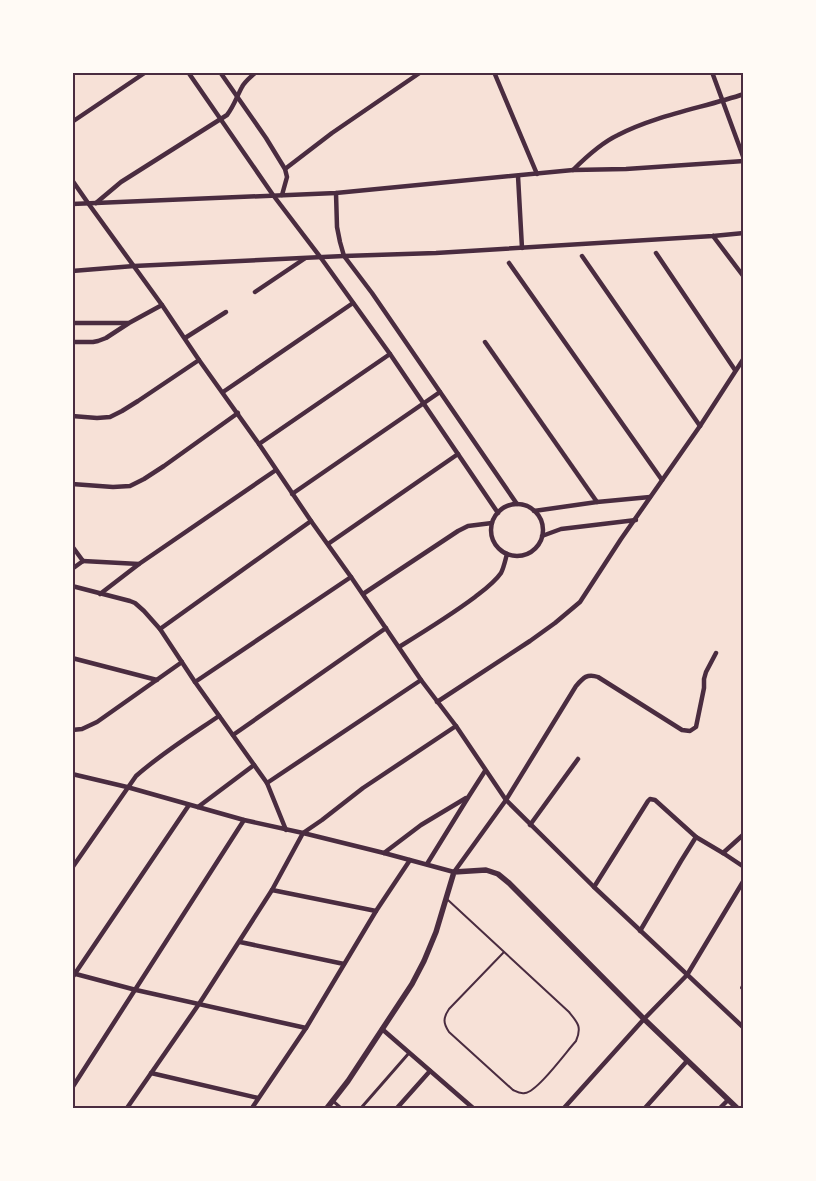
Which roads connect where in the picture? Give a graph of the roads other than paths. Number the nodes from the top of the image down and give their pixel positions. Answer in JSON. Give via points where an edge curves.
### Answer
{"nodes":[{"id":1,"x":146,"y":72,"type":"edge"},
{"id":2,"x":188,"y":72,"type":"edge"},
{"id":3,"x":220,"y":72,"type":"edge"},
{"id":4,"x":256,"y":72,"type":"edge"},
{"id":5,"x":421,"y":72,"type":"edge"},
{"id":6,"x":494,"y":72,"type":"edge"},
{"id":7,"x":712,"y":72,"type":"edge"},
{"id":8,"x":744,"y":94,"type":"edge"},
{"id":9,"x":238,"y":97,"type":"junction"},
{"id":10,"x":722,"y":101,"type":"junction"},
{"id":11,"x":222,"y":120,"type":"junction"},
{"id":12,"x":72,"y":122,"type":"edge"},
{"id":13,"x":744,"y":160,"type":"edge"},
{"id":14,"x":285,"y":170,"type":"junction"},
{"id":15,"x":572,"y":170,"type":"junction"},
{"id":16,"x":537,"y":174,"type":"junction"},
{"id":17,"x":518,"y":176,"type":"junction"},
{"id":18,"x":72,"y":180,"type":"edge"},
{"id":19,"x":336,"y":193,"type":"junction"},
{"id":20,"x":272,"y":195,"type":"junction"},
{"id":21,"x":282,"y":195,"type":"junction"},
{"id":22,"x":88,"y":203,"type":"junction"},
{"id":23,"x":96,"y":203,"type":"junction"},
{"id":24,"x":72,"y":204,"type":"edge"},
{"id":25,"x":744,"y":233,"type":"edge"},
{"id":26,"x":713,"y":236,"type":"junction"},
{"id":27,"x":522,"y":248,"type":"junction"},
{"id":28,"x":656,"y":253,"type":"dead end"},
{"id":29,"x":344,"y":256,"type":"junction"},
{"id":30,"x":582,"y":256,"type":"dead end"},
{"id":31,"x":304,"y":258,"type":"junction"},
{"id":32,"x":321,"y":258,"type":"junction"},
{"id":33,"x":509,"y":263,"type":"dead end"},
{"id":34,"x":134,"y":266,"type":"junction"},
{"id":35,"x":72,"y":271,"type":"edge"},
{"id":36,"x":744,"y":277,"type":"edge"},
{"id":37,"x":255,"y":292,"type":"dead end"},
{"id":38,"x":353,"y":302,"type":"junction"},
{"id":39,"x":162,"y":305,"type":"junction"},
{"id":40,"x":226,"y":312,"type":"dead end"},
{"id":41,"x":129,"y":323,"type":"junction"},
{"id":42,"x":72,"y":324,"type":"edge"},
{"id":43,"x":184,"y":338,"type":"junction"},
{"id":44,"x":72,"y":342,"type":"edge"},
{"id":45,"x":485,"y":342,"type":"dead end"},
{"id":46,"x":390,"y":354,"type":"junction"},
{"id":47,"x":744,"y":358,"type":"edge"},
{"id":48,"x":199,"y":360,"type":"junction"},
{"id":49,"x":735,"y":370,"type":"junction"},
{"id":50,"x":223,"y":392,"type":"junction"},
{"id":51,"x":440,"y":392,"type":"junction"},
{"id":52,"x":424,"y":403,"type":"junction"},
{"id":53,"x":238,"y":413,"type":"junction"},
{"id":54,"x":72,"y":416,"type":"edge"},
{"id":55,"x":700,"y":426,"type":"junction"},
{"id":56,"x":259,"y":444,"type":"junction"},
{"id":57,"x":458,"y":454,"type":"junction"},
{"id":58,"x":276,"y":470,"type":"junction"},
{"id":59,"x":662,"y":480,"type":"junction"},
{"id":60,"x":72,"y":484,"type":"edge"},
{"id":61,"x":292,"y":494,"type":"junction"},
{"id":62,"x":650,"y":497,"type":"junction"},
{"id":63,"x":597,"y":502,"type":"junction"},
{"id":64,"x":517,"y":504,"type":"junction"},
{"id":65,"x":534,"y":511,"type":"junction"},
{"id":66,"x":498,"y":513,"type":"junction"},
{"id":67,"x":636,"y":520,"type":"junction"},
{"id":68,"x":311,"y":521,"type":"junction"},
{"id":69,"x":492,"y":522,"type":"junction"},
{"id":70,"x":542,"y":536,"type":"junction"},
{"id":71,"x":328,"y":544,"type":"junction"},
{"id":72,"x":72,"y":546,"type":"edge"},
{"id":73,"x":507,"y":554,"type":"junction"},
{"id":74,"x":83,"y":561,"type":"junction"},
{"id":75,"x":139,"y":564,"type":"junction"},
{"id":76,"x":72,"y":569,"type":"edge"},
{"id":77,"x":351,"y":577,"type":"junction"},
{"id":78,"x":72,"y":586,"type":"edge"},
{"id":79,"x":100,"y":594,"type":"junction"},
{"id":80,"x":363,"y":594,"type":"junction"},
{"id":81,"x":386,"y":628,"type":"junction"},
{"id":82,"x":160,"y":629,"type":"junction"},
{"id":83,"x":399,"y":647,"type":"junction"},
{"id":84,"x":716,"y":653,"type":"dead end"},
{"id":85,"x":72,"y":658,"type":"edge"},
{"id":86,"x":182,"y":662,"type":"junction"},
{"id":87,"x":157,"y":680,"type":"junction"},
{"id":88,"x":421,"y":680,"type":"junction"},
{"id":89,"x":195,"y":682,"type":"junction"},
{"id":90,"x":437,"y":702,"type":"junction"},
{"id":91,"x":219,"y":716,"type":"junction"},
{"id":92,"x":456,"y":726,"type":"junction"},
{"id":93,"x":72,"y":730,"type":"edge"},
{"id":94,"x":233,"y":735,"type":"junction"},
{"id":95,"x":578,"y":759,"type":"dead end"},
{"id":96,"x":254,"y":765,"type":"junction"},
{"id":97,"x":485,"y":771,"type":"junction"},
{"id":98,"x":72,"y":774,"type":"edge"},
{"id":99,"x":267,"y":783,"type":"junction"},
{"id":100,"x":127,"y":788,"type":"junction"},
{"id":101,"x":469,"y":796,"type":"junction"},
{"id":102,"x":506,"y":800,"type":"junction"},
{"id":103,"x":189,"y":805,"type":"junction"},
{"id":104,"x":198,"y":807,"type":"junction"},
{"id":105,"x":244,"y":820,"type":"junction"},
{"id":106,"x":530,"y":825,"type":"junction"},
{"id":107,"x":286,"y":830,"type":"junction"},
{"id":108,"x":303,"y":833,"type":"junction"},
{"id":109,"x":744,"y":834,"type":"edge"},
{"id":110,"x":696,"y":837,"type":"junction"},
{"id":111,"x":384,"y":853,"type":"junction"},
{"id":112,"x":723,"y":853,"type":"junction"},
{"id":113,"x":410,"y":860,"type":"junction"},
{"id":114,"x":427,"y":864,"type":"junction"},
{"id":115,"x":744,"y":867,"type":"edge"},
{"id":116,"x":72,"y":868,"type":"edge"},
{"id":117,"x":454,"y":872,"type":"junction"},
{"id":118,"x":744,"y":880,"type":"edge"},
{"id":119,"x":594,"y":887,"type":"junction"},
{"id":120,"x":272,"y":890,"type":"junction"},
{"id":121,"x":446,"y":898,"type":"junction"},
{"id":122,"x":376,"y":911,"type":"junction"},
{"id":123,"x":640,"y":931,"type":"junction"},
{"id":124,"x":240,"y":942,"type":"junction"},
{"id":125,"x":504,"y":952,"type":"junction"},
{"id":126,"x":344,"y":964,"type":"junction"},
{"id":127,"x":73,"y":975,"type":"edge"},
{"id":128,"x":687,"y":975,"type":"junction"},
{"id":129,"x":744,"y":981,"type":"edge"},
{"id":130,"x":136,"y":990,"type":"junction"},
{"id":131,"x":744,"y":992,"type":"edge"},
{"id":132,"x":199,"y":1004,"type":"junction"},
{"id":133,"x":644,"y":1019,"type":"junction"},
{"id":134,"x":743,"y":1026,"type":"edge"},
{"id":135,"x":306,"y":1028,"type":"junction"},
{"id":136,"x":382,"y":1029,"type":"junction"},
{"id":137,"x":409,"y":1053,"type":"junction"},
{"id":138,"x":687,"y":1061,"type":"junction"},
{"id":139,"x":430,"y":1071,"type":"junction"},
{"id":140,"x":151,"y":1073,"type":"junction"},
{"id":141,"x":72,"y":1088,"type":"edge"},
{"id":142,"x":258,"y":1098,"type":"junction"},
{"id":143,"x":728,"y":1100,"type":"junction"},
{"id":144,"x":333,"y":1102,"type":"junction"},
{"id":145,"x":127,"y":1108,"type":"edge"},
{"id":146,"x":252,"y":1108,"type":"edge"},
{"id":147,"x":327,"y":1108,"type":"edge"},
{"id":148,"x":341,"y":1108,"type":"edge"},
{"id":149,"x":361,"y":1108,"type":"edge"},
{"id":150,"x":397,"y":1108,"type":"edge"},
{"id":151,"x":473,"y":1108,"type":"edge"},
{"id":152,"x":564,"y":1108,"type":"edge"},
{"id":153,"x":644,"y":1108,"type":"edge"},
{"id":154,"x":720,"y":1108,"type":"edge"},
{"id":155,"x":737,"y":1108,"type":"edge"}],
"edges":[{"from":1,"to":12,"type":"street"},
{"from":2,"to":11,"type":"street"},
{"from":3,"to":9,"type":"street"},
{"from":4,"to":9,"type":"street","via":[[242,86]]},
{"from":5,"to":14,"type":"street"},
{"from":6,"to":16,"type":"street"},
{"from":7,"to":10,"type":"street"},
{"from":8,"to":10,"type":"street"},
{"from":9,"to":11,"type":"street"},
{"from":9,"to":14,"type":"street"},
{"from":10,"to":13,"type":"street"},
{"from":10,"to":15,"type":"street","via":[[659,119],[617,136]]},
{"from":11,"to":20,"type":"street"},
{"from":11,"to":23,"type":"street","via":[[128,178]]},
{"from":13,"to":15,"type":"street"},
{"from":14,"to":21,"type":"street","via":[[287,177]]},
{"from":15,"to":16,"type":"street"},
{"from":16,"to":17,"type":"street"},
{"from":17,"to":19,"type":"street"},
{"from":17,"to":27,"type":"street"},
{"from":18,"to":22,"type":"street"},
{"from":19,"to":21,"type":"street"},
{"from":19,"to":29,"type":"street","via":[[337,227]]},
{"from":20,"to":21,"type":"street"},
{"from":20,"to":23,"type":"street"},
{"from":20,"to":32,"type":"street"},
{"from":22,"to":23,"type":"street"},
{"from":22,"to":24,"type":"street"},
{"from":22,"to":34,"type":"street"},
{"from":25,"to":26,"type":"street"},
{"from":26,"to":27,"type":"street"},
{"from":26,"to":36,"type":"street"},
{"from":27,"to":29,"type":"street"},
{"from":28,"to":49,"type":"street"},
{"from":29,"to":32,"type":"street"},
{"from":29,"to":51,"type":"street"},
{"from":30,"to":55,"type":"street"},
{"from":31,"to":32,"type":"street"},
{"from":31,"to":34,"type":"street"},
{"from":31,"to":37,"type":"street"},
{"from":32,"to":38,"type":"street"},
{"from":33,"to":59,"type":"street"},
{"from":34,"to":35,"type":"street"},
{"from":34,"to":39,"type":"street"},
{"from":38,"to":46,"type":"street"},
{"from":38,"to":50,"type":"street"},
{"from":39,"to":41,"type":"street"},
{"from":39,"to":43,"type":"street"},
{"from":40,"to":43,"type":"street"},
{"from":41,"to":42,"type":"street"},
{"from":41,"to":44,"type":"street","via":[[98,341]]},
{"from":43,"to":48,"type":"street"},
{"from":45,"to":63,"type":"street"},
{"from":46,"to":52,"type":"street"},
{"from":46,"to":56,"type":"street"},
{"from":47,"to":49,"type":"street"},
{"from":48,"to":50,"type":"street"},
{"from":48,"to":54,"type":"street","via":[[110,417]]},
{"from":49,"to":55,"type":"street"},
{"from":50,"to":53,"type":"street"},
{"from":51,"to":52,"type":"street"},
{"from":51,"to":64,"type":"street"},
{"from":52,"to":57,"type":"street"},
{"from":52,"to":61,"type":"street"},
{"from":53,"to":56,"type":"street"},
{"from":53,"to":60,"type":"street","via":[[130,486]]},
{"from":55,"to":59,"type":"street"},
{"from":56,"to":58,"type":"street"},
{"from":57,"to":66,"type":"street"},
{"from":57,"to":71,"type":"street"},
{"from":58,"to":61,"type":"street"},
{"from":58,"to":75,"type":"street"},
{"from":59,"to":62,"type":"street"},
{"from":61,"to":68,"type":"street"},
{"from":62,"to":63,"type":"street"},
{"from":62,"to":67,"type":"street"},
{"from":63,"to":65,"type":"street"},
{"from":64,"to":65,"type":"street"},
{"from":64,"to":66,"type":"street","via":[[506,506]]},
{"from":65,"to":70,"type":"street","via":[[540,518]]},
{"from":66,"to":69,"type":"street"},
{"from":67,"to":70,"type":"street","via":[[561,529]]},
{"from":67,"to":90,"type":"street","via":[[580,602],[530,641]]},
{"from":68,"to":71,"type":"street"},
{"from":68,"to":82,"type":"street"},
{"from":69,"to":73,"type":"street","via":[[495,545]]},
{"from":69,"to":80,"type":"street","via":[[458,531]]},
{"from":70,"to":73,"type":"street","via":[[532,551],[516,556]]},
{"from":71,"to":77,"type":"street"},
{"from":72,"to":74,"type":"street"},
{"from":73,"to":83,"type":"street","via":[[501,573],[485,590]]},
{"from":74,"to":75,"type":"street"},
{"from":74,"to":76,"type":"street"},
{"from":75,"to":79,"type":"street"},
{"from":77,"to":80,"type":"street"},
{"from":77,"to":89,"type":"street"},
{"from":78,"to":79,"type":"street"},
{"from":79,"to":82,"type":"street","via":[[135,603]]},
{"from":80,"to":81,"type":"street"},
{"from":81,"to":83,"type":"street"},
{"from":81,"to":94,"type":"street"},
{"from":82,"to":86,"type":"street"},
{"from":83,"to":88,"type":"street"},
{"from":84,"to":102,"type":"street","via":[[704,679],[696,727],[690,731],[682,730],[606,681],[593,675],[582,679]]},
{"from":85,"to":87,"type":"street"},
{"from":86,"to":87,"type":"street"},
{"from":86,"to":89,"type":"street"},
{"from":87,"to":93,"type":"street","via":[[97,722]]},
{"from":88,"to":90,"type":"street"},
{"from":88,"to":99,"type":"street"},
{"from":89,"to":91,"type":"street"},
{"from":90,"to":92,"type":"street"},
{"from":91,"to":94,"type":"street"},
{"from":91,"to":100,"type":"street","via":[[148,765]]},
{"from":92,"to":97,"type":"street"},
{"from":92,"to":108,"type":"street"},
{"from":94,"to":96,"type":"street"},
{"from":95,"to":106,"type":"street"},
{"from":96,"to":99,"type":"street"},
{"from":96,"to":104,"type":"street"},
{"from":97,"to":101,"type":"street"},
{"from":97,"to":102,"type":"street"},
{"from":98,"to":100,"type":"street"},
{"from":99,"to":107,"type":"street"},
{"from":100,"to":103,"type":"street"},
{"from":100,"to":116,"type":"street"},
{"from":101,"to":111,"type":"street","via":[[421,825]]},
{"from":101,"to":114,"type":"street"},
{"from":102,"to":106,"type":"street"},
{"from":102,"to":117,"type":"street"},
{"from":103,"to":104,"type":"street"},
{"from":103,"to":127,"type":"street"},
{"from":104,"to":105,"type":"street"},
{"from":105,"to":107,"type":"street"},
{"from":105,"to":130,"type":"street"},
{"from":106,"to":119,"type":"street"},
{"from":107,"to":108,"type":"street"},
{"from":108,"to":111,"type":"street"},
{"from":108,"to":120,"type":"street"},
{"from":109,"to":112,"type":"street"},
{"from":110,"to":112,"type":"street"},
{"from":110,"to":119,"type":"street","via":[[650,799]]},
{"from":110,"to":123,"type":"street"},
{"from":111,"to":113,"type":"street"},
{"from":112,"to":115,"type":"street"},
{"from":113,"to":114,"type":"street"},
{"from":113,"to":122,"type":"street"},
{"from":114,"to":117,"type":"street"},
{"from":117,"to":121,"type":"street"},
{"from":117,"to":133,"type":"street","via":[[486,870],[504,878]]},
{"from":118,"to":128,"type":"street"},
{"from":119,"to":123,"type":"street"},
{"from":120,"to":122,"type":"street"},
{"from":120,"to":124,"type":"street"},
{"from":121,"to":125,"type":"lane"},
{"from":121,"to":136,"type":"street","via":[[424,961]]},
{"from":122,"to":126,"type":"street"},
{"from":123,"to":128,"type":"street"},
{"from":124,"to":126,"type":"street"},
{"from":124,"to":132,"type":"street"},
{"from":125,"to":125,"type":"lane","via":[[569,1012],[580,1028],[576,1041],[540,1084],[527,1094],[513,1090],[449,1032],[444,1021],[449,1009]]},
{"from":126,"to":135,"type":"street"},
{"from":127,"to":130,"type":"street"},
{"from":128,"to":133,"type":"street"},
{"from":128,"to":134,"type":"street"},
{"from":129,"to":131,"type":"lane","via":[[741,988]]},
{"from":130,"to":132,"type":"street"},
{"from":130,"to":141,"type":"street"},
{"from":132,"to":135,"type":"street"},
{"from":132,"to":140,"type":"street"},
{"from":133,"to":138,"type":"street"},
{"from":133,"to":152,"type":"street"},
{"from":135,"to":142,"type":"street"},
{"from":136,"to":137,"type":"street"},
{"from":136,"to":144,"type":"street"},
{"from":137,"to":139,"type":"street"},
{"from":137,"to":149,"type":"street"},
{"from":138,"to":143,"type":"street"},
{"from":138,"to":153,"type":"street"},
{"from":139,"to":150,"type":"street"},
{"from":139,"to":151,"type":"street"},
{"from":140,"to":142,"type":"street"},
{"from":140,"to":145,"type":"street"},
{"from":142,"to":146,"type":"street"},
{"from":143,"to":154,"type":"street"},
{"from":143,"to":155,"type":"street"},
{"from":144,"to":147,"type":"street"},
{"from":144,"to":148,"type":"street"}]}
